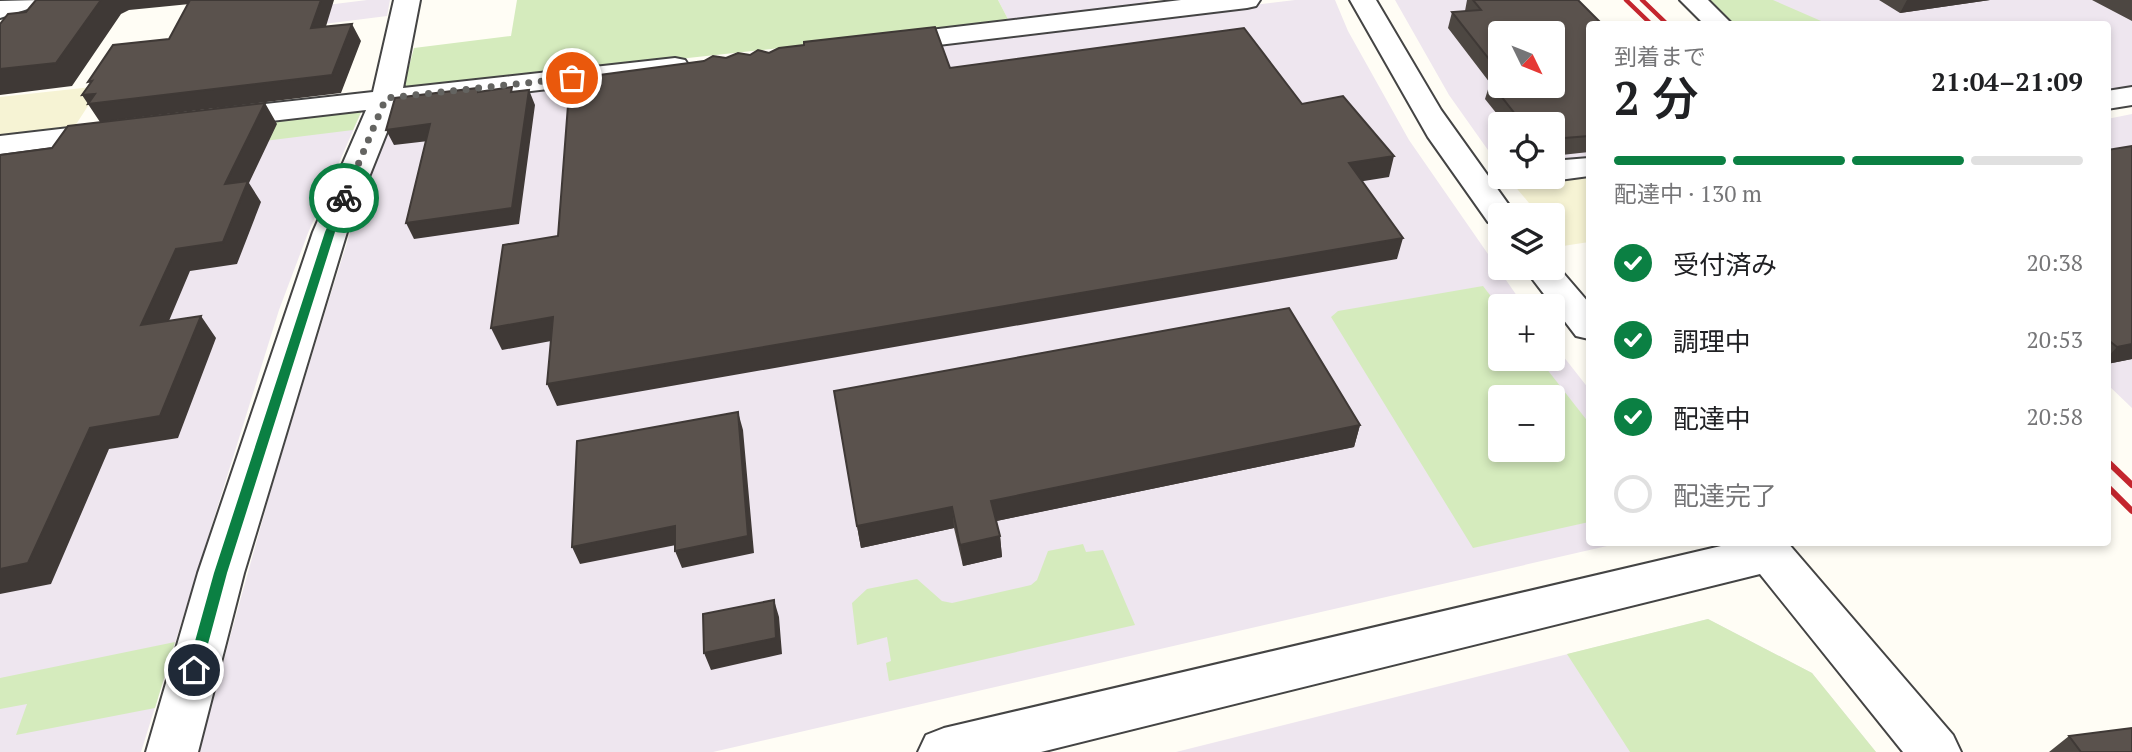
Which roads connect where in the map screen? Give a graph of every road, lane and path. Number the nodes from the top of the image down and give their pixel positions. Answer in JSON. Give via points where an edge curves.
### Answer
{"nodes":[{"id":1,"x":28,"y":0,"type":"edge"},
{"id":2,"x":407,"y":0,"type":"edge"},
{"id":3,"x":1247,"y":0,"type":"edge"},
{"id":4,"x":1363,"y":0,"type":"edge"},
{"id":5,"x":1693,"y":0,"type":"edge"},
{"id":6,"x":0,"y":10,"type":"edge"},
{"id":7,"x":1716,"y":21,"type":"edge"},
{"id":8,"x":863,"y":46,"type":"edge"},
{"id":9,"x":699,"y":64,"type":"edge"},
{"id":10,"x":2132,"y":96,"type":"edge"},
{"id":11,"x":386,"y":98,"type":"junction"},
{"id":12,"x":2111,"y":99,"type":"edge"},
{"id":13,"x":193,"y":122,"type":"edge"},
{"id":14,"x":138,"y":128,"type":"edge"},
{"id":15,"x":0,"y":145,"type":"edge"},
{"id":16,"x":1586,"y":167,"type":"edge"},
{"id":17,"x":1565,"y":169,"type":"edge"},
{"id":18,"x":1485,"y":178,"type":"edge"},
{"id":19,"x":1495,"y":203,"type":"edge"},
{"id":20,"x":1551,"y":280,"type":"edge"},
{"id":21,"x":1586,"y":323,"type":"edge"},
{"id":22,"x":1764,"y":548,"type":"edge"},
{"id":23,"x":172,"y":752,"type":"edge"},
{"id":24,"x":944,"y":752,"type":"edge"},
{"id":25,"x":1935,"y":752,"type":"edge"}],
"edges":[{"from":1,"to":6,"type":"street"},
{"from":2,"to":11,"type":"street"},
{"from":3,"to":8,"type":"street"},
{"from":4,"to":18,"type":"street","via":[[1407,80]]},
{"from":5,"to":7,"type":"street"},
{"from":9,"to":11,"type":"street"},
{"from":10,"to":12,"type":"street"},
{"from":11,"to":13,"type":"street"},
{"from":11,"to":23,"type":"street","via":[[330,232],[220,573]]},
{"from":14,"to":15,"type":"street"},
{"from":16,"to":17,"type":"street"},
{"from":18,"to":19,"type":"street"},
{"from":20,"to":21,"type":"street"},
{"from":22,"to":24,"type":"street"},
{"from":22,"to":25,"type":"street"}]}
